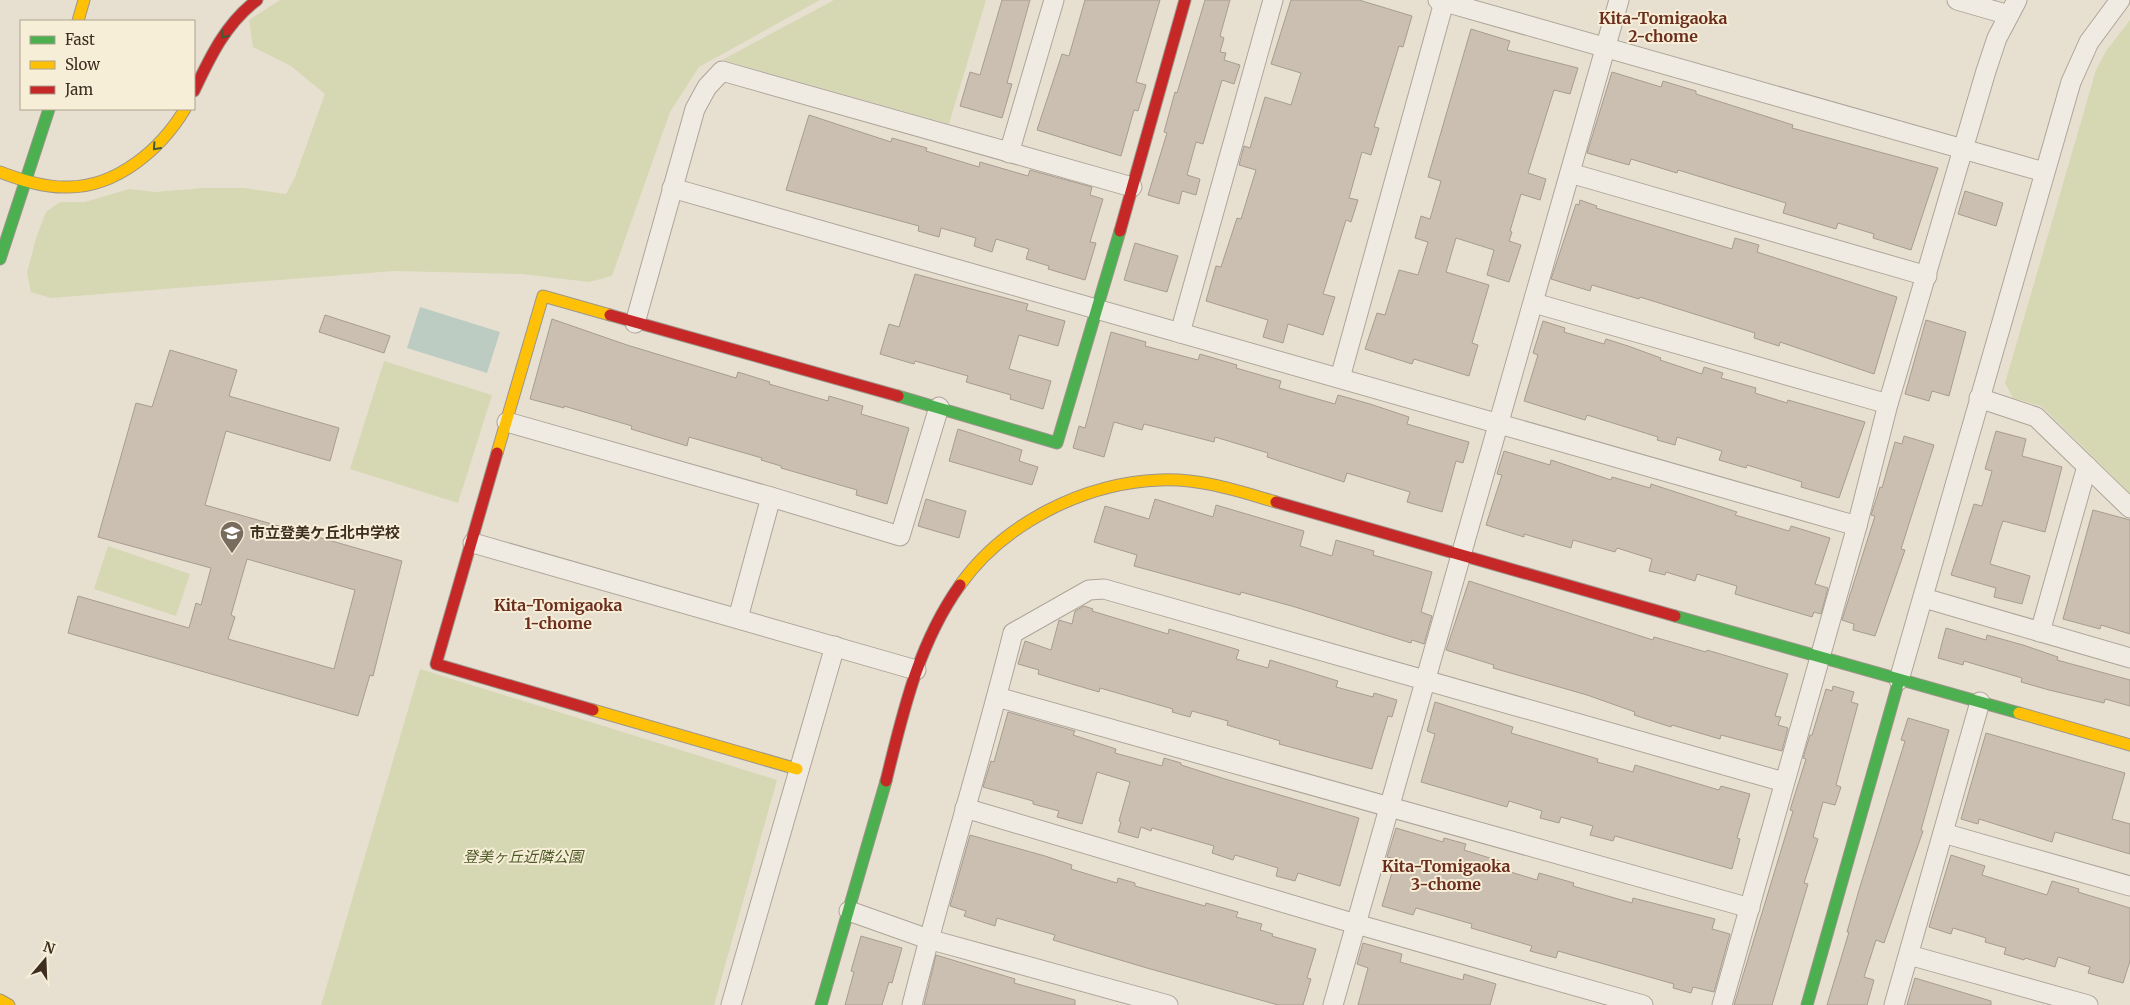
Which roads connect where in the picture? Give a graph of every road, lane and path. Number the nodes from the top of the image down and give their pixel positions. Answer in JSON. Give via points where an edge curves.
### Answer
{"nodes":[{"id":1,"x":84,"y":0,"type":"edge"},
{"id":2,"x":258,"y":0,"type":"edge"},
{"id":3,"x":1054,"y":0,"type":"edge"},
{"id":4,"x":1185,"y":0,"type":"edge"},
{"id":5,"x":1273,"y":0,"type":"edge"},
{"id":6,"x":1619,"y":0,"type":"edge"},
{"id":7,"x":1957,"y":0,"type":"edge"},
{"id":8,"x":2120,"y":0,"type":"edge"},
{"id":9,"x":1441,"y":1,"type":"edge"},
{"id":10,"x":2013,"y":8,"type":"edge"},
{"id":11,"x":78,"y":20,"type":"edge"},
{"id":12,"x":1605,"y":47,"type":"junction"},
{"id":13,"x":195,"y":89,"type":"edge"},
{"id":14,"x":49,"y":110,"type":"edge"},
{"id":15,"x":184,"y":110,"type":"edge"},
{"id":16,"x":1964,"y":150,"type":"junction"},
{"id":17,"x":1009,"y":153,"type":"junction"},
{"id":18,"x":0,"y":172,"type":"edge"},
{"id":19,"x":2044,"y":172,"type":"junction"},
{"id":20,"x":1570,"y":174,"type":"junction"},
{"id":21,"x":25,"y":181,"type":"junction"},
{"id":22,"x":1132,"y":187,"type":"junction"},
{"id":23,"x":672,"y":188,"type":"junction"},
{"id":24,"x":0,"y":259,"type":"edge"},
{"id":25,"x":1927,"y":276,"type":"junction"},
{"id":26,"x":1534,"y":303,"type":"junction"},
{"id":27,"x":1098,"y":310,"type":"junction"},
{"id":28,"x":635,"y":322,"type":"junction"},
{"id":29,"x":1180,"y":333,"type":"junction"},
{"id":30,"x":1340,"y":378,"type":"junction"},
{"id":31,"x":1979,"y":398,"type":"junction"},
{"id":32,"x":1888,"y":404,"type":"junction"},
{"id":33,"x":940,"y":407,"type":"junction"},
{"id":34,"x":507,"y":422,"type":"junction"},
{"id":35,"x":1498,"y":423,"type":"junction"},
{"id":36,"x":2087,"y":466,"type":"junction"},
{"id":37,"x":771,"y":497,"type":"junction"},
{"id":38,"x":2130,"y":508,"type":"edge"},
{"id":39,"x":1857,"y":526,"type":"junction"},
{"id":40,"x":473,"y":543,"type":"junction"},
{"id":41,"x":1461,"y":553,"type":"junction"},
{"id":42,"x":1924,"y":598,"type":"junction"},
{"id":43,"x":738,"y":618,"type":"junction"},
{"id":44,"x":2040,"y":632,"type":"junction"},
{"id":45,"x":835,"y":646,"type":"junction"},
{"id":46,"x":1820,"y":657,"type":"junction"},
{"id":47,"x":2130,"y":658,"type":"edge"},
{"id":48,"x":916,"y":670,"type":"junction"},
{"id":49,"x":1425,"y":680,"type":"junction"},
{"id":50,"x":1899,"y":680,"type":"junction"},
{"id":51,"x":997,"y":697,"type":"junction"},
{"id":52,"x":1980,"y":702,"type":"junction"},
{"id":53,"x":2130,"y":745,"type":"edge"},
{"id":54,"x":798,"y":769,"type":"junction"},
{"id":55,"x":1784,"y":782,"type":"junction"},
{"id":56,"x":1389,"y":805,"type":"junction"},
{"id":57,"x":965,"y":808,"type":"junction"},
{"id":58,"x":1943,"y":832,"type":"junction"},
{"id":59,"x":2130,"y":886,"type":"edge"},
{"id":60,"x":1750,"y":908,"type":"junction"},
{"id":61,"x":849,"y":911,"type":"junction"},
{"id":62,"x":1356,"y":924,"type":"junction"},
{"id":63,"x":928,"y":939,"type":"junction"},
{"id":64,"x":1909,"y":955,"type":"junction"},
{"id":65,"x":0,"y":1000,"type":"edge"},
{"id":66,"x":9,"y":1005,"type":"edge"},
{"id":67,"x":731,"y":1005,"type":"edge"},
{"id":68,"x":820,"y":1005,"type":"edge"},
{"id":69,"x":912,"y":1005,"type":"edge"},
{"id":70,"x":1168,"y":1005,"type":"edge"},
{"id":71,"x":1333,"y":1005,"type":"edge"},
{"id":72,"x":1643,"y":1005,"type":"edge"},
{"id":73,"x":1722,"y":1005,"type":"edge"},
{"id":74,"x":1806,"y":1005,"type":"edge"},
{"id":75,"x":1894,"y":1005,"type":"edge"},
{"id":76,"x":2088,"y":1005,"type":"edge"}],
"edges":[{"from":1,"to":11,"type":"street"},
{"from":2,"to":13,"type":"street","one_way":true,"via":[[248,5],[219,42]]},
{"from":3,"to":17,"type":"street"},
{"from":4,"to":22,"type":"street"},
{"from":5,"to":29,"type":"street"},
{"from":6,"to":12,"type":"street"},
{"from":7,"to":10,"type":"street"},
{"from":8,"to":19,"type":"street","via":[[2079,62]]},
{"from":9,"to":12,"type":"street"},
{"from":9,"to":30,"type":"street"},
{"from":10,"to":16,"type":"street","via":[[1994,46]]},
{"from":12,"to":16,"type":"street"},
{"from":12,"to":20,"type":"street"},
{"from":14,"to":21,"type":"street"},
{"from":15,"to":21,"type":"street","one_way":true,"via":[[178,122],[146,157],[113,175],[75,187]]},
{"from":16,"to":19,"type":"street"},
{"from":16,"to":25,"type":"street"},
{"from":17,"to":22,"type":"street"},
{"from":17,"to":23,"type":"street","via":[[722,71],[707,87],[695,108]]},
{"from":18,"to":21,"type":"street"},
{"from":19,"to":31,"type":"street"},
{"from":20,"to":25,"type":"street"},
{"from":20,"to":26,"type":"street"},
{"from":21,"to":24,"type":"street"},
{"from":22,"to":27,"type":"street"},
{"from":23,"to":27,"type":"street"},
{"from":23,"to":28,"type":"street"},
{"from":25,"to":32,"type":"street"},
{"from":26,"to":32,"type":"street"},
{"from":26,"to":35,"type":"street"},
{"from":27,"to":29,"type":"street"},
{"from":27,"to":33,"type":"street","via":[[1057,442]]},
{"from":28,"to":33,"type":"street"},
{"from":28,"to":34,"type":"street","via":[[543,296]]},
{"from":29,"to":30,"type":"street"},
{"from":30,"to":35,"type":"street"},
{"from":31,"to":36,"type":"street","via":[[2036,417]]},
{"from":31,"to":42,"type":"street"},
{"from":32,"to":39,"type":"street"},
{"from":33,"to":37,"type":"street","via":[[900,536]]},
{"from":34,"to":37,"type":"street"},
{"from":34,"to":40,"type":"street"},
{"from":35,"to":39,"type":"street"},
{"from":35,"to":41,"type":"street"},
{"from":36,"to":38,"type":"street"},
{"from":36,"to":44,"type":"street"},
{"from":37,"to":43,"type":"street"},
{"from":39,"to":46,"type":"street"},
{"from":40,"to":43,"type":"street"},
{"from":40,"to":54,"type":"street","via":[[436,664]]},
{"from":41,"to":46,"type":"street"},
{"from":41,"to":48,"type":"street","via":[[1215,484],[1158,480],[1102,489],[1075,498],[1021,526],[975,565],[940,614]]},
{"from":41,"to":49,"type":"street"},
{"from":42,"to":44,"type":"street"},
{"from":42,"to":50,"type":"street"},
{"from":43,"to":45,"type":"street"},
{"from":44,"to":47,"type":"street"},
{"from":45,"to":48,"type":"street"},
{"from":45,"to":54,"type":"street"},
{"from":46,"to":50,"type":"street"},
{"from":46,"to":55,"type":"street"},
{"from":48,"to":61,"type":"street"},
{"from":49,"to":51,"type":"street","via":[[1114,592],[1089,590],[1013,633]]},
{"from":49,"to":55,"type":"street"},
{"from":49,"to":56,"type":"street"},
{"from":50,"to":52,"type":"street"},
{"from":50,"to":74,"type":"street"},
{"from":51,"to":56,"type":"street"},
{"from":51,"to":57,"type":"street"},
{"from":52,"to":53,"type":"street"},
{"from":52,"to":58,"type":"street"},
{"from":54,"to":67,"type":"street"},
{"from":55,"to":60,"type":"street"},
{"from":56,"to":60,"type":"street"},
{"from":56,"to":62,"type":"street"},
{"from":57,"to":62,"type":"street"},
{"from":57,"to":63,"type":"street"},
{"from":58,"to":59,"type":"street"},
{"from":58,"to":64,"type":"street"},
{"from":60,"to":73,"type":"street"},
{"from":61,"to":63,"type":"street"},
{"from":61,"to":68,"type":"street"},
{"from":62,"to":71,"type":"street"},
{"from":62,"to":72,"type":"street"},
{"from":63,"to":69,"type":"street"},
{"from":63,"to":70,"type":"street"},
{"from":64,"to":75,"type":"street"},
{"from":64,"to":76,"type":"street"},
{"from":65,"to":66,"type":"street"}]}
